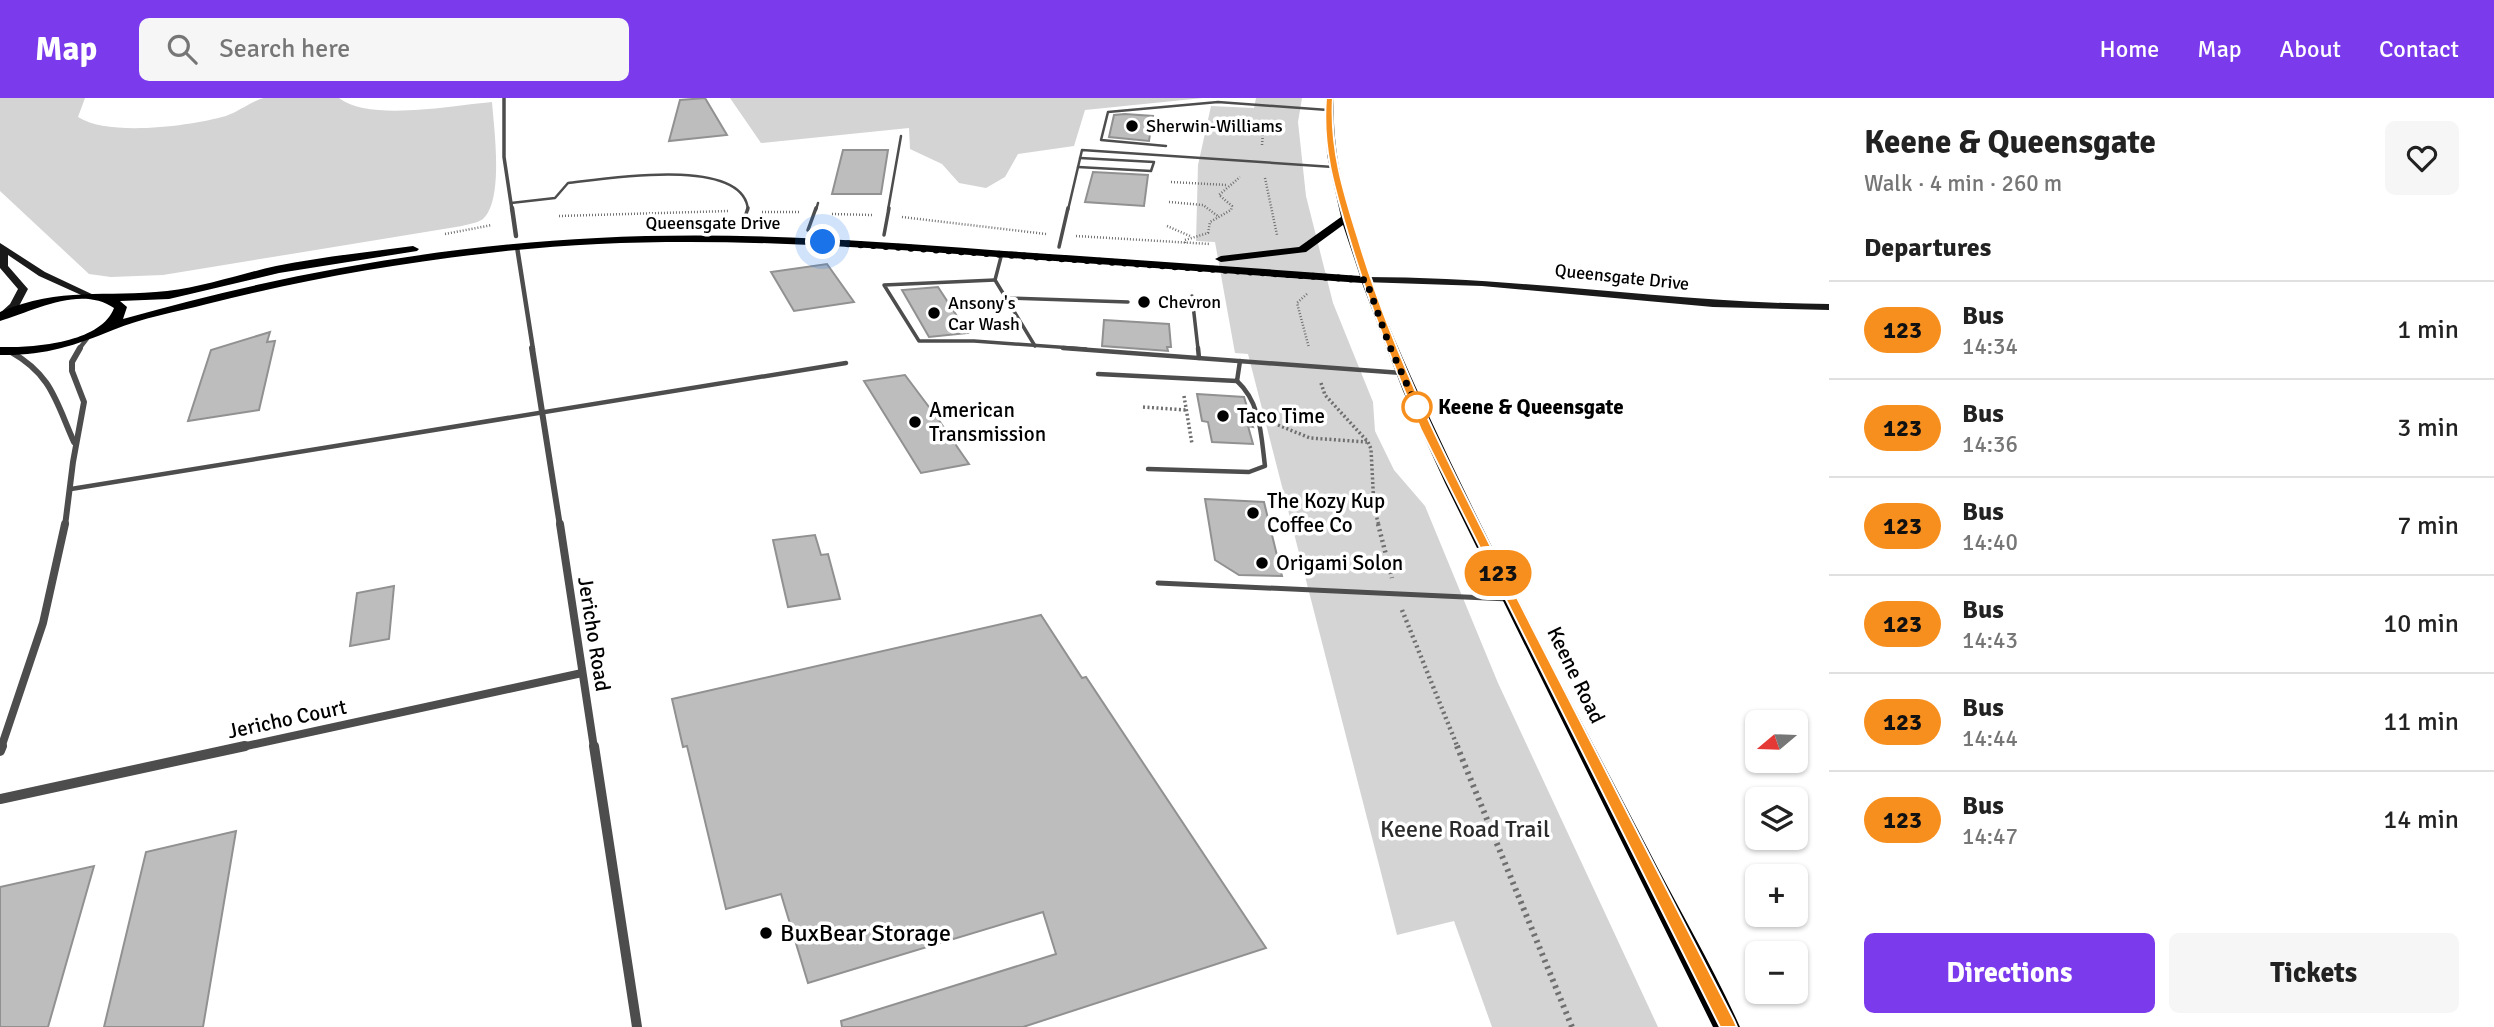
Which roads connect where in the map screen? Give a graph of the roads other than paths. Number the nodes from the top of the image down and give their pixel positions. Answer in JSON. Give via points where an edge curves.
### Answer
{"nodes":[{"id":1,"x":503,"y":98,"type":"edge"},
{"id":2,"x":1329,"y":98,"type":"edge"},
{"id":3,"x":1328,"y":110,"type":"junction"},
{"id":4,"x":901,"y":136,"type":"dead end"},
{"id":5,"x":1167,"y":146,"type":"dead end"},
{"id":6,"x":1080,"y":158,"type":"junction"},
{"id":7,"x":1078,"y":167,"type":"junction"},
{"id":8,"x":1332,"y":167,"type":"junction"},
{"id":9,"x":511,"y":202,"type":"junction"},
{"id":10,"x":818,"y":203,"type":"dead end"},
{"id":11,"x":1346,"y":218,"type":"junction"},
{"id":12,"x":741,"y":229,"type":"junction"},
{"id":13,"x":808,"y":230,"type":"junction"},
{"id":14,"x":884,"y":235,"type":"junction"},
{"id":15,"x":1060,"y":241,"type":"junction"},
{"id":16,"x":516,"y":242,"type":"junction"},
{"id":17,"x":1,"y":248,"type":"edge"},
{"id":18,"x":1002,"y":253,"type":"junction"},
{"id":19,"x":1221,"y":258,"type":"junction"},
{"id":20,"x":1364,"y":275,"type":"junction"},
{"id":21,"x":995,"y":280,"type":"junction"},
{"id":22,"x":1192,"y":296,"type":"dead end"},
{"id":23,"x":100,"y":298,"type":"junction"},
{"id":24,"x":1006,"y":298,"type":"junction"},
{"id":25,"x":1128,"y":302,"type":"dead end"},
{"id":26,"x":1160,"y":304,"type":"dead end"},
{"id":27,"x":1194,"y":305,"type":"junction"},
{"id":28,"x":1829,"y":307,"type":"edge"},
{"id":29,"x":2,"y":316,"type":"edge"},
{"id":30,"x":106,"y":328,"type":"junction"},
{"id":31,"x":89,"y":337,"type":"junction"},
{"id":32,"x":1035,"y":346,"type":"junction"},
{"id":33,"x":6,"y":351,"type":"edge"},
{"id":34,"x":1199,"y":358,"type":"junction"},
{"id":35,"x":1240,"y":361,"type":"junction"},
{"id":36,"x":846,"y":363,"type":"dead end"},
{"id":37,"x":1402,"y":373,"type":"junction"},
{"id":38,"x":1098,"y":374,"type":"dead end"},
{"id":39,"x":1237,"y":381,"type":"junction"},
{"id":40,"x":542,"y":412,"type":"junction"},
{"id":41,"x":74,"y":442,"type":"junction"},
{"id":42,"x":1148,"y":469,"type":"dead end"},
{"id":43,"x":71,"y":489,"type":"junction"},
{"id":44,"x":1158,"y":583,"type":"dead end"},
{"id":45,"x":1511,"y":599,"type":"junction"},
{"id":46,"x":582,"y":673,"type":"junction"},
{"id":47,"x":0,"y":751,"type":"edge"},
{"id":48,"x":0,"y":799,"type":"edge"},
{"id":49,"x":636,"y":1027,"type":"edge"},
{"id":50,"x":1727,"y":1027,"type":"edge"}],
"edges":[{"from":1,"to":9,"type":"street","name":"Jericho Road","via":[[504,157]]},
{"from":2,"to":3,"type":"main road","name":"Keene Road"},
{"from":3,"to":5,"type":"lane","via":[[1218,102],[1108,112],[1101,141]]},
{"from":3,"to":8,"type":"main road","name":"Keene Road"},
{"from":4,"to":14,"type":"lane"},
{"from":6,"to":7,"type":"lane"},
{"from":6,"to":7,"type":"lane","via":[[1154,162],[1151,171]]},
{"from":6,"to":8,"type":"lane","via":[[1082,150]]},
{"from":7,"to":15,"type":"lane"},
{"from":8,"to":11,"type":"main road","name":"Keene Road"},
{"from":9,"to":12,"type":"lane","via":[[555,198],[568,183],[655,174],[706,176],[735,187],[747,203]]},
{"from":9,"to":16,"type":"street","name":"Jericho Road"},
{"from":10,"to":13,"type":"lane"},
{"from":11,"to":19,"type":"main road","via":[[1302,250]]},
{"from":11,"to":20,"type":"main road","name":"Keene Road"},
{"from":12,"to":13,"type":"main road","name":"Queensgate Drive"},
{"from":12,"to":16,"type":"main road","name":"Queensgate Drive","via":[[647,229]]},
{"from":13,"to":14,"type":"main road","name":"Queensgate Drive"},
{"from":14,"to":15,"type":"main road","name":"Queensgate Drive"},
{"from":15,"to":19,"type":"main road","name":"Queensgate Drive"},
{"from":16,"to":18,"type":"main road","name":"Queensgate Drive","via":[[768,239]]},
{"from":16,"to":23,"type":"main road","name":"Queensgate Drive","via":[[299,266],[169,295]]},
{"from":16,"to":30,"type":"main road","name":"Queensgate Drive","via":[[258,287]]},
{"from":16,"to":40,"type":"street","name":"Jericho Road"},
{"from":17,"to":23,"type":"street","via":[[49,278]]},
{"from":17,"to":29,"type":"street","via":[[3,266],[23,289]]},
{"from":18,"to":20,"type":"main road","name":"Queensgate Drive"},
{"from":18,"to":21,"type":"lane"},
{"from":19,"to":20,"type":"main road","name":"Queensgate Drive"},
{"from":20,"to":28,"type":"street","name":"Queensgate Drive","via":[[1716,304]]},
{"from":20,"to":37,"type":"main road","name":"Keene Road"},
{"from":21,"to":24,"type":"lane"},
{"from":21,"to":32,"type":"lane","via":[[884,285],[919,341]]},
{"from":22,"to":27,"type":"lane"},
{"from":23,"to":29,"type":"main road","name":"Queensgate Drive","via":[[58,299]]},
{"from":23,"to":30,"type":"main road","via":[[121,307]]},
{"from":24,"to":25,"type":"lane"},
{"from":24,"to":32,"type":"lane"},
{"from":26,"to":27,"type":"lane"},
{"from":27,"to":34,"type":"lane"},
{"from":30,"to":31,"type":"main road","name":"Queensgate Drive"},
{"from":31,"to":33,"type":"main road","name":"Queensgate Drive","via":[[51,348]]},
{"from":31,"to":41,"type":"street","via":[[70,363],[85,408]]},
{"from":32,"to":34,"type":"lane"},
{"from":33,"to":41,"type":"street","via":[[48,378]]},
{"from":34,"to":35,"type":"lane"},
{"from":35,"to":37,"type":"lane"},
{"from":35,"to":39,"type":"lane"},
{"from":36,"to":40,"type":"lane"},
{"from":37,"to":45,"type":"main road","name":"Keene Road"},
{"from":38,"to":39,"type":"lane"},
{"from":39,"to":42,"type":"lane","via":[[1252,397],[1265,466],[1249,472]]},
{"from":40,"to":43,"type":"lane"},
{"from":40,"to":46,"type":"street","name":"Jericho Road"},
{"from":41,"to":43,"type":"street"},
{"from":43,"to":47,"type":"street","via":[[52,594]]},
{"from":44,"to":45,"type":"lane"},
{"from":45,"to":50,"type":"main road","name":"Keene Road"},
{"from":46,"to":48,"type":"street","name":"Jericho Court"},
{"from":46,"to":49,"type":"street","name":"Jericho Road"}]}
